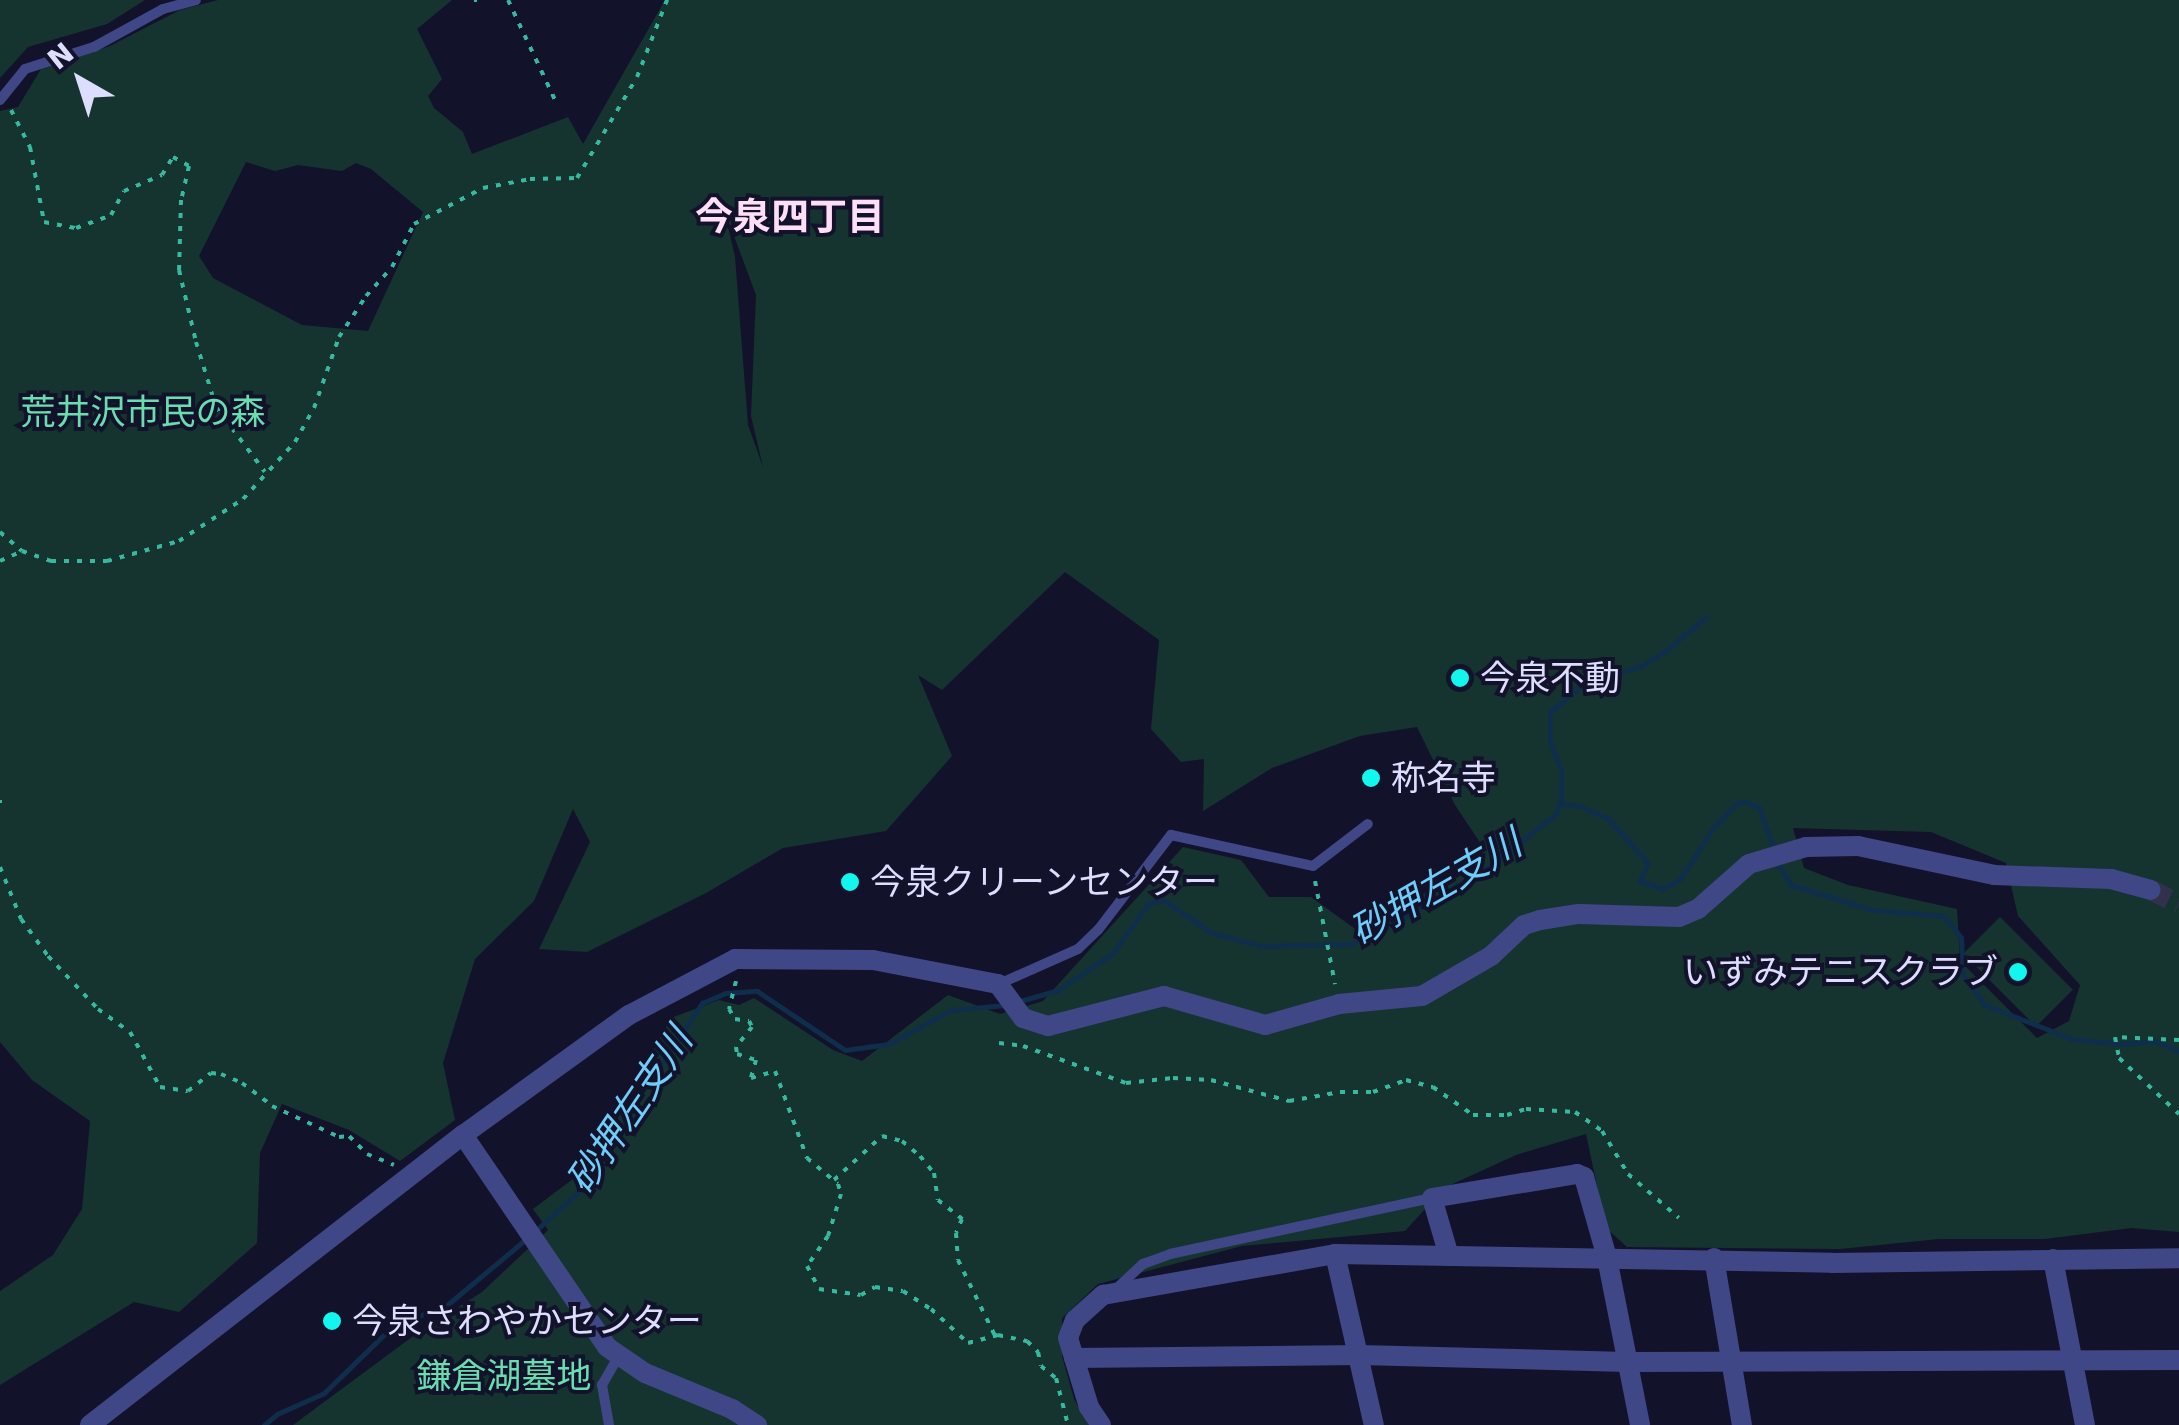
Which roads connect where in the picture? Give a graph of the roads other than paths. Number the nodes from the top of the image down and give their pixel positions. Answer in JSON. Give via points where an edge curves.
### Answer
{"nodes":[{"id":1,"x":196,"y":0,"type":"edge"},
{"id":2,"x":3,"y":99,"type":"edge"},
{"id":3,"x":1368,"y":824,"type":"dead end"},
{"id":4,"x":2151,"y":890,"type":"tunnel mouth"},
{"id":5,"x":998,"y":984,"type":"junction"},
{"id":6,"x":463,"y":1135,"type":"junction"},
{"id":7,"x":1432,"y":1198,"type":"junction"},
{"id":8,"x":1335,"y":1254,"type":"junction"},
{"id":9,"x":1450,"y":1256,"type":"junction"},
{"id":10,"x":1607,"y":1258,"type":"junction"},
{"id":11,"x":1714,"y":1258,"type":"junction"},
{"id":12,"x":2179,"y":1258,"type":"edge"},
{"id":13,"x":2054,"y":1259,"type":"junction"},
{"id":14,"x":1115,"y":1290,"type":"junction"},
{"id":15,"x":1360,"y":1355,"type":"junction"},
{"id":16,"x":618,"y":1357,"type":"junction"},
{"id":17,"x":1074,"y":1358,"type":"junction"},
{"id":18,"x":2070,"y":1358,"type":"junction"},
{"id":19,"x":2179,"y":1360,"type":"edge"},
{"id":20,"x":1627,"y":1362,"type":"junction"},
{"id":21,"x":1732,"y":1362,"type":"junction"},
{"id":22,"x":90,"y":1425,"type":"edge"},
{"id":23,"x":610,"y":1425,"type":"edge"},
{"id":24,"x":757,"y":1425,"type":"edge"},
{"id":25,"x":1100,"y":1425,"type":"edge"},
{"id":26,"x":1374,"y":1425,"type":"edge"},
{"id":27,"x":1640,"y":1425,"type":"edge"},
{"id":28,"x":1742,"y":1425,"type":"edge"},
{"id":29,"x":2086,"y":1425,"type":"edge"}],
"edges":[{"from":1,"to":2,"type":"lane","via":[[162,9],[94,47],[26,69]]},
{"from":3,"to":5,"type":"lane","via":[[1312,866],[1171,834],[1078,949]]},
{"from":4,"to":5,"type":"street","via":[[2111,879],[1994,875],[1858,846],[1806,846],[1749,864],[1698,909],[1679,917],[1579,914],[1540,920],[1524,925],[1443,988],[1406,1000],[1338,1004],[1265,1025],[1164,996],[1048,1026],[1023,1018]]},
{"from":5,"to":6,"type":"street","via":[[874,960],[735,959],[628,1015]]},
{"from":6,"to":16,"type":"street"},
{"from":6,"to":22,"type":"street"},
{"from":7,"to":9,"type":"street"},
{"from":7,"to":10,"type":"street","via":[[1577,1174],[1584,1177]]},
{"from":7,"to":14,"type":"lane","via":[[1170,1254],[1143,1264]]},
{"from":8,"to":9,"type":"street"},
{"from":8,"to":14,"type":"street"},
{"from":8,"to":15,"type":"street"},
{"from":9,"to":10,"type":"street"},
{"from":10,"to":11,"type":"street"},
{"from":10,"to":20,"type":"street"},
{"from":11,"to":13,"type":"street"},
{"from":11,"to":21,"type":"street"},
{"from":12,"to":13,"type":"street"},
{"from":13,"to":18,"type":"street"},
{"from":14,"to":17,"type":"street","via":[[1072,1326]]},
{"from":15,"to":17,"type":"street"},
{"from":15,"to":20,"type":"street"},
{"from":15,"to":26,"type":"street"},
{"from":16,"to":23,"type":"lane","via":[[602,1385]]},
{"from":16,"to":24,"type":"street"},
{"from":17,"to":25,"type":"street"},
{"from":18,"to":19,"type":"street"},
{"from":18,"to":21,"type":"street"},
{"from":18,"to":29,"type":"street"},
{"from":20,"to":21,"type":"street"},
{"from":20,"to":27,"type":"street"},
{"from":21,"to":28,"type":"street"}]}
